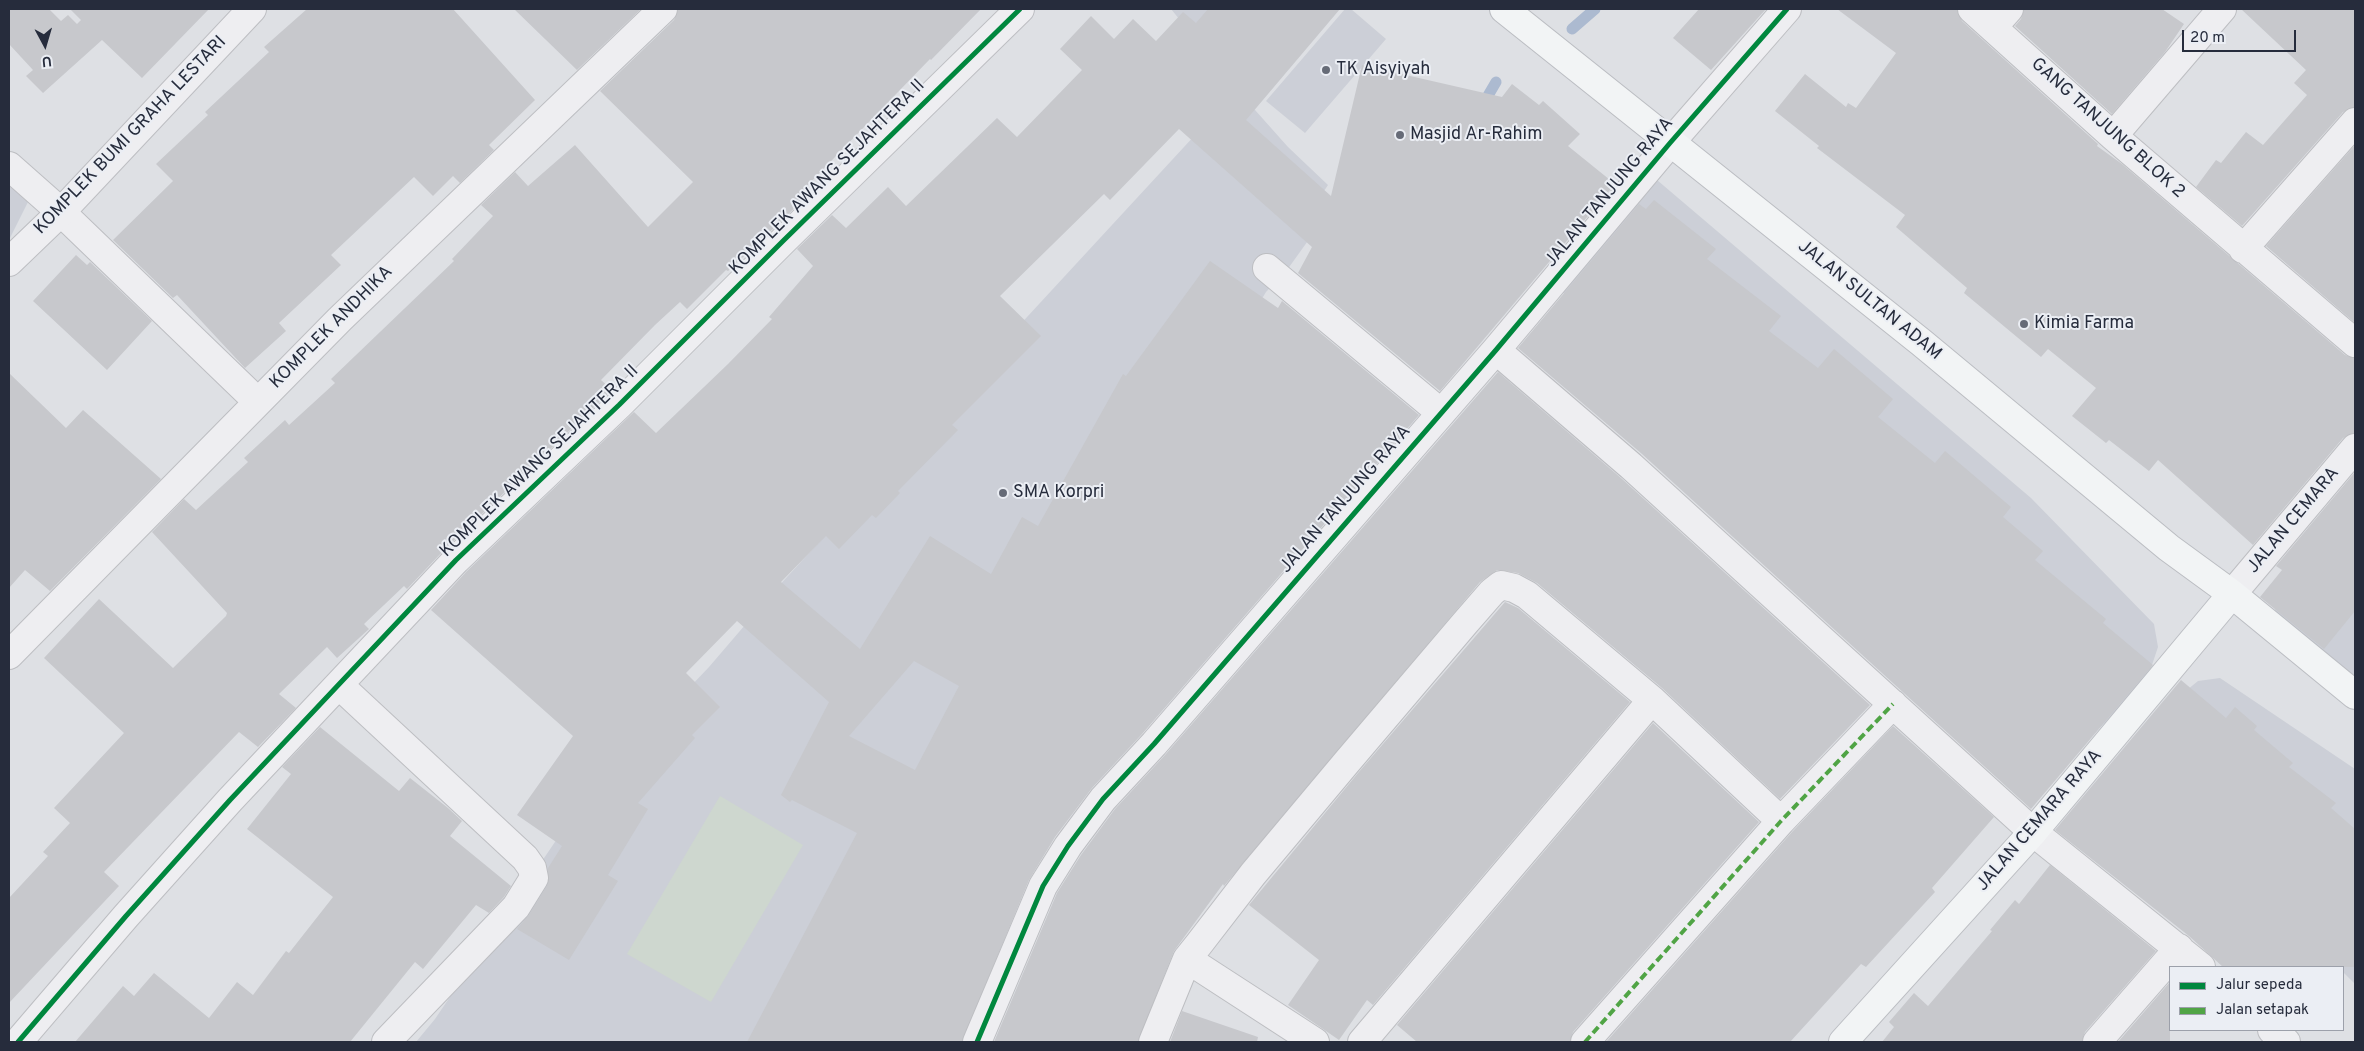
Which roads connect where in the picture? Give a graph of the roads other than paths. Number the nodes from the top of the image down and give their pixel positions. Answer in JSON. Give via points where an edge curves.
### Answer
{"nodes":[{"id":1,"x":252,"y":9,"type":"edge"},
{"id":2,"x":663,"y":9,"type":"edge"},
{"id":3,"x":1020,"y":9,"type":"edge"},
{"id":4,"x":1504,"y":9,"type":"edge"},
{"id":5,"x":1787,"y":9,"type":"edge"},
{"id":6,"x":1972,"y":9,"type":"edge"},
{"id":7,"x":2222,"y":9,"type":"edge"},
{"id":8,"x":2001,"y":18,"type":"edge"},
{"id":9,"x":2355,"y":122,"type":"edge"},
{"id":10,"x":2113,"y":136,"type":"junction"},
{"id":11,"x":1670,"y":143,"type":"junction"},
{"id":12,"x":9,"y":166,"type":"edge"},
{"id":13,"x":61,"y":212,"type":"junction"},
{"id":14,"x":2243,"y":249,"type":"junction"},
{"id":15,"x":9,"y":262,"type":"edge"},
{"id":16,"x":1267,"y":268,"type":"dead end"},
{"id":17,"x":2355,"y":343,"type":"edge"},
{"id":18,"x":1496,"y":350,"type":"junction"},
{"id":19,"x":258,"y":402,"type":"junction"},
{"id":20,"x":1440,"y":412,"type":"junction"},
{"id":21,"x":2355,"y":448,"type":"edge"},
{"id":22,"x":2232,"y":594,"type":"junction"},
{"id":23,"x":9,"y":655,"type":"edge"},
{"id":24,"x":339,"y":685,"type":"junction"},
{"id":25,"x":2355,"y":694,"type":"edge"},
{"id":26,"x":1652,"y":700,"type":"junction"},
{"id":27,"x":1894,"y":704,"type":"junction"},
{"id":28,"x":1781,"y":821,"type":"junction"},
{"id":29,"x":2033,"y":832,"type":"junction"},
{"id":30,"x":2179,"y":948,"type":"junction"},
{"id":31,"x":1187,"y":959,"type":"junction"},
{"id":32,"x":2200,"y":966,"type":"edge"},
{"id":33,"x":2273,"y":1031,"type":"edge"},
{"id":34,"x":18,"y":1042,"type":"edge"},
{"id":35,"x":386,"y":1042,"type":"edge"},
{"id":36,"x":977,"y":1042,"type":"edge"},
{"id":37,"x":1153,"y":1042,"type":"edge"},
{"id":38,"x":1314,"y":1042,"type":"edge"},
{"id":39,"x":1362,"y":1042,"type":"edge"},
{"id":40,"x":1585,"y":1042,"type":"edge"},
{"id":41,"x":1843,"y":1042,"type":"edge"},
{"id":42,"x":2097,"y":1042,"type":"edge"},
{"id":43,"x":2286,"y":1042,"type":"edge"}],
"edges":[{"from":1,"to":13,"type":"street","name":"KOMPLEK BUMI GRAHA LESTARI"},
{"from":2,"to":19,"type":"street","name":"KOMPLEK ANDHIKA"},
{"from":3,"to":24,"type":"street","name":"KOMPLEK AWANG SEJAHTERA II","via":[[619,405],[456,560]]},
{"from":4,"to":11,"type":"main road","name":"JALAN SULTAN ADAM"},
{"from":5,"to":11,"type":"street","name":"JALAN TANJUNG RAYA"},
{"from":6,"to":8,"type":"street","name":"GANG TANJUNG BLOK 2"},
{"from":7,"to":10,"type":"street"},
{"from":8,"to":10,"type":"street","name":"GANG TANJUNG BLOK 2"},
{"from":9,"to":14,"type":"street"},
{"from":10,"to":14,"type":"street","name":"GANG TANJUNG BLOK 2"},
{"from":11,"to":18,"type":"street","name":"JALAN TANJUNG RAYA"},
{"from":11,"to":22,"type":"main road","name":"JALAN SULTAN ADAM","via":[[1922,343],[2169,548]]},
{"from":12,"to":13,"type":"street"},
{"from":13,"to":15,"type":"street","name":"KOMPLEK BUMI GRAHA LESTARI"},
{"from":13,"to":19,"type":"street"},
{"from":14,"to":17,"type":"street","name":"GANG TANJUNG BLOK 2"},
{"from":16,"to":20,"type":"street"},
{"from":18,"to":20,"type":"street","name":"JALAN TANJUNG RAYA"},
{"from":18,"to":27,"type":"street","via":[[1631,466]]},
{"from":19,"to":23,"type":"street","name":"KOMPLEK ANDHIKA"},
{"from":20,"to":36,"type":"street","name":"JALAN TANJUNG RAYA","via":[[1103,799],[1074,838],[1042,886]]},
{"from":21,"to":22,"type":"street","name":"JALAN CEMARA"},
{"from":22,"to":25,"type":"main road","name":"JALAN SULTAN ADAM"},
{"from":22,"to":29,"type":"main road","name":"JALAN CEMARA RAYA"},
{"from":24,"to":34,"type":"street","name":"KOMPLEK AWANG SEJAHTERA II","via":[[126,916]]},
{"from":24,"to":35,"type":"street","via":[[525,858],[534,878],[516,907]]},
{"from":26,"to":28,"type":"street"},
{"from":26,"to":31,"type":"street","via":[[1527,595],[1501,585],[1464,623],[1259,866]]},
{"from":26,"to":39,"type":"street"},
{"from":27,"to":28,"type":"street"},
{"from":27,"to":29,"type":"street"},
{"from":28,"to":40,"type":"street"},
{"from":29,"to":30,"type":"street"},
{"from":29,"to":41,"type":"main road","name":"JALAN CEMARA RAYA"},
{"from":30,"to":32,"type":"street"},
{"from":30,"to":42,"type":"street"},
{"from":31,"to":37,"type":"street"},
{"from":31,"to":38,"type":"street"},
{"from":33,"to":43,"type":"street"}]}
